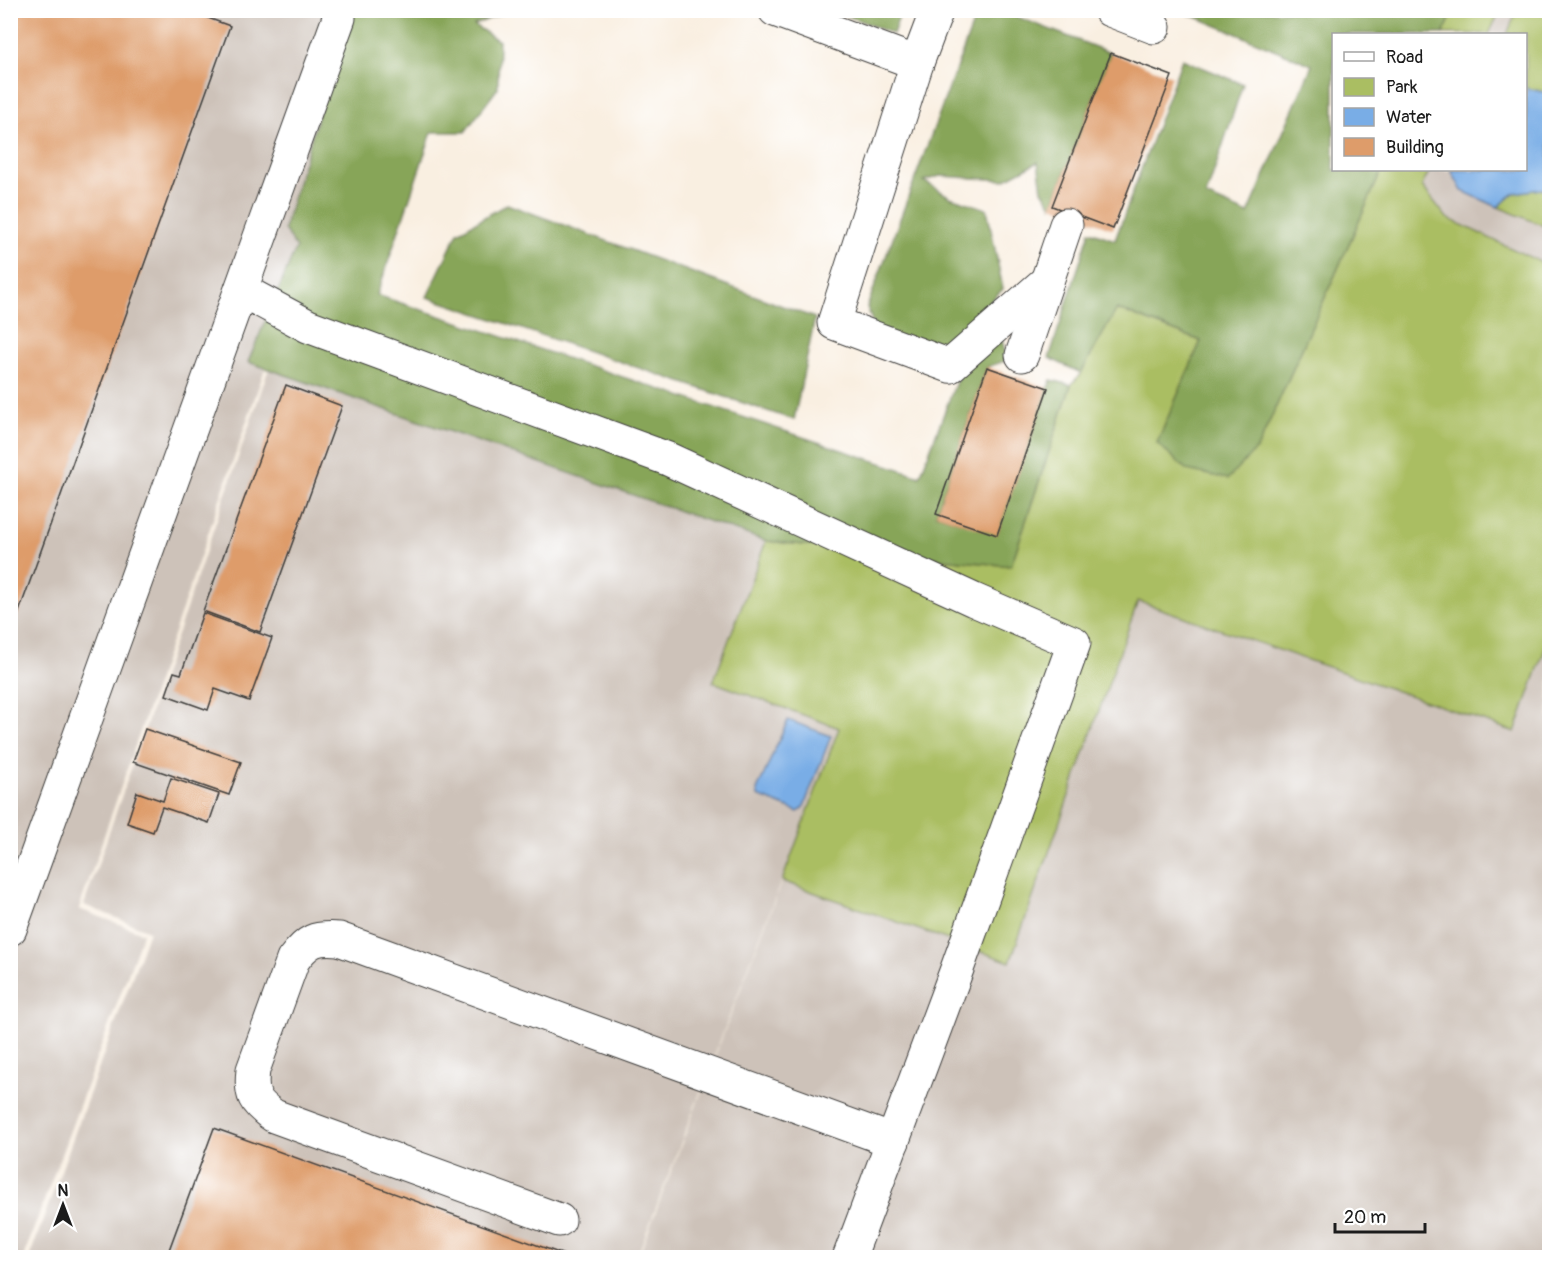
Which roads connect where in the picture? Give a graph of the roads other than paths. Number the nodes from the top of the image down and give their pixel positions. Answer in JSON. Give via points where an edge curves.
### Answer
{"nodes":[{"id":1,"x":338,"y":10,"type":"edge"},
{"id":2,"x":775,"y":10,"type":"edge"},
{"id":3,"x":937,"y":10,"type":"edge"},
{"id":4,"x":1110,"y":10,"type":"edge"},
{"id":5,"x":1154,"y":27,"type":"dead end"},
{"id":6,"x":917,"y":63,"type":"junction"},
{"id":7,"x":1066,"y":225,"type":"dead end"},
{"id":8,"x":1047,"y":281,"type":"junction"},
{"id":9,"x":241,"y":290,"type":"junction"},
{"id":10,"x":1022,"y":355,"type":"dead end"},
{"id":11,"x":10,"y":929,"type":"edge"},
{"id":12,"x":893,"y":1141,"type":"junction"},
{"id":13,"x":559,"y":1220,"type":"dead end"},
{"id":14,"x":849,"y":1257,"type":"edge"}],
"edges":[{"from":1,"to":9,"type":"street","via":[[339,18]]},
{"from":2,"to":6,"type":"street"},
{"from":3,"to":6,"type":"street"},
{"from":4,"to":5,"type":"street"},
{"from":6,"to":8,"type":"street","via":[[834,323],[950,366]]},
{"from":7,"to":8,"type":"street"},
{"from":8,"to":10,"type":"street"},
{"from":9,"to":11,"type":"street"},
{"from":9,"to":12,"type":"street","via":[[308,326],[668,459],[1074,643]]},
{"from":12,"to":13,"type":"street","via":[[339,939],[321,938],[304,945],[293,960],[253,1070],[251,1089],[259,1106],[274,1116]]},
{"from":12,"to":14,"type":"street"}]}
